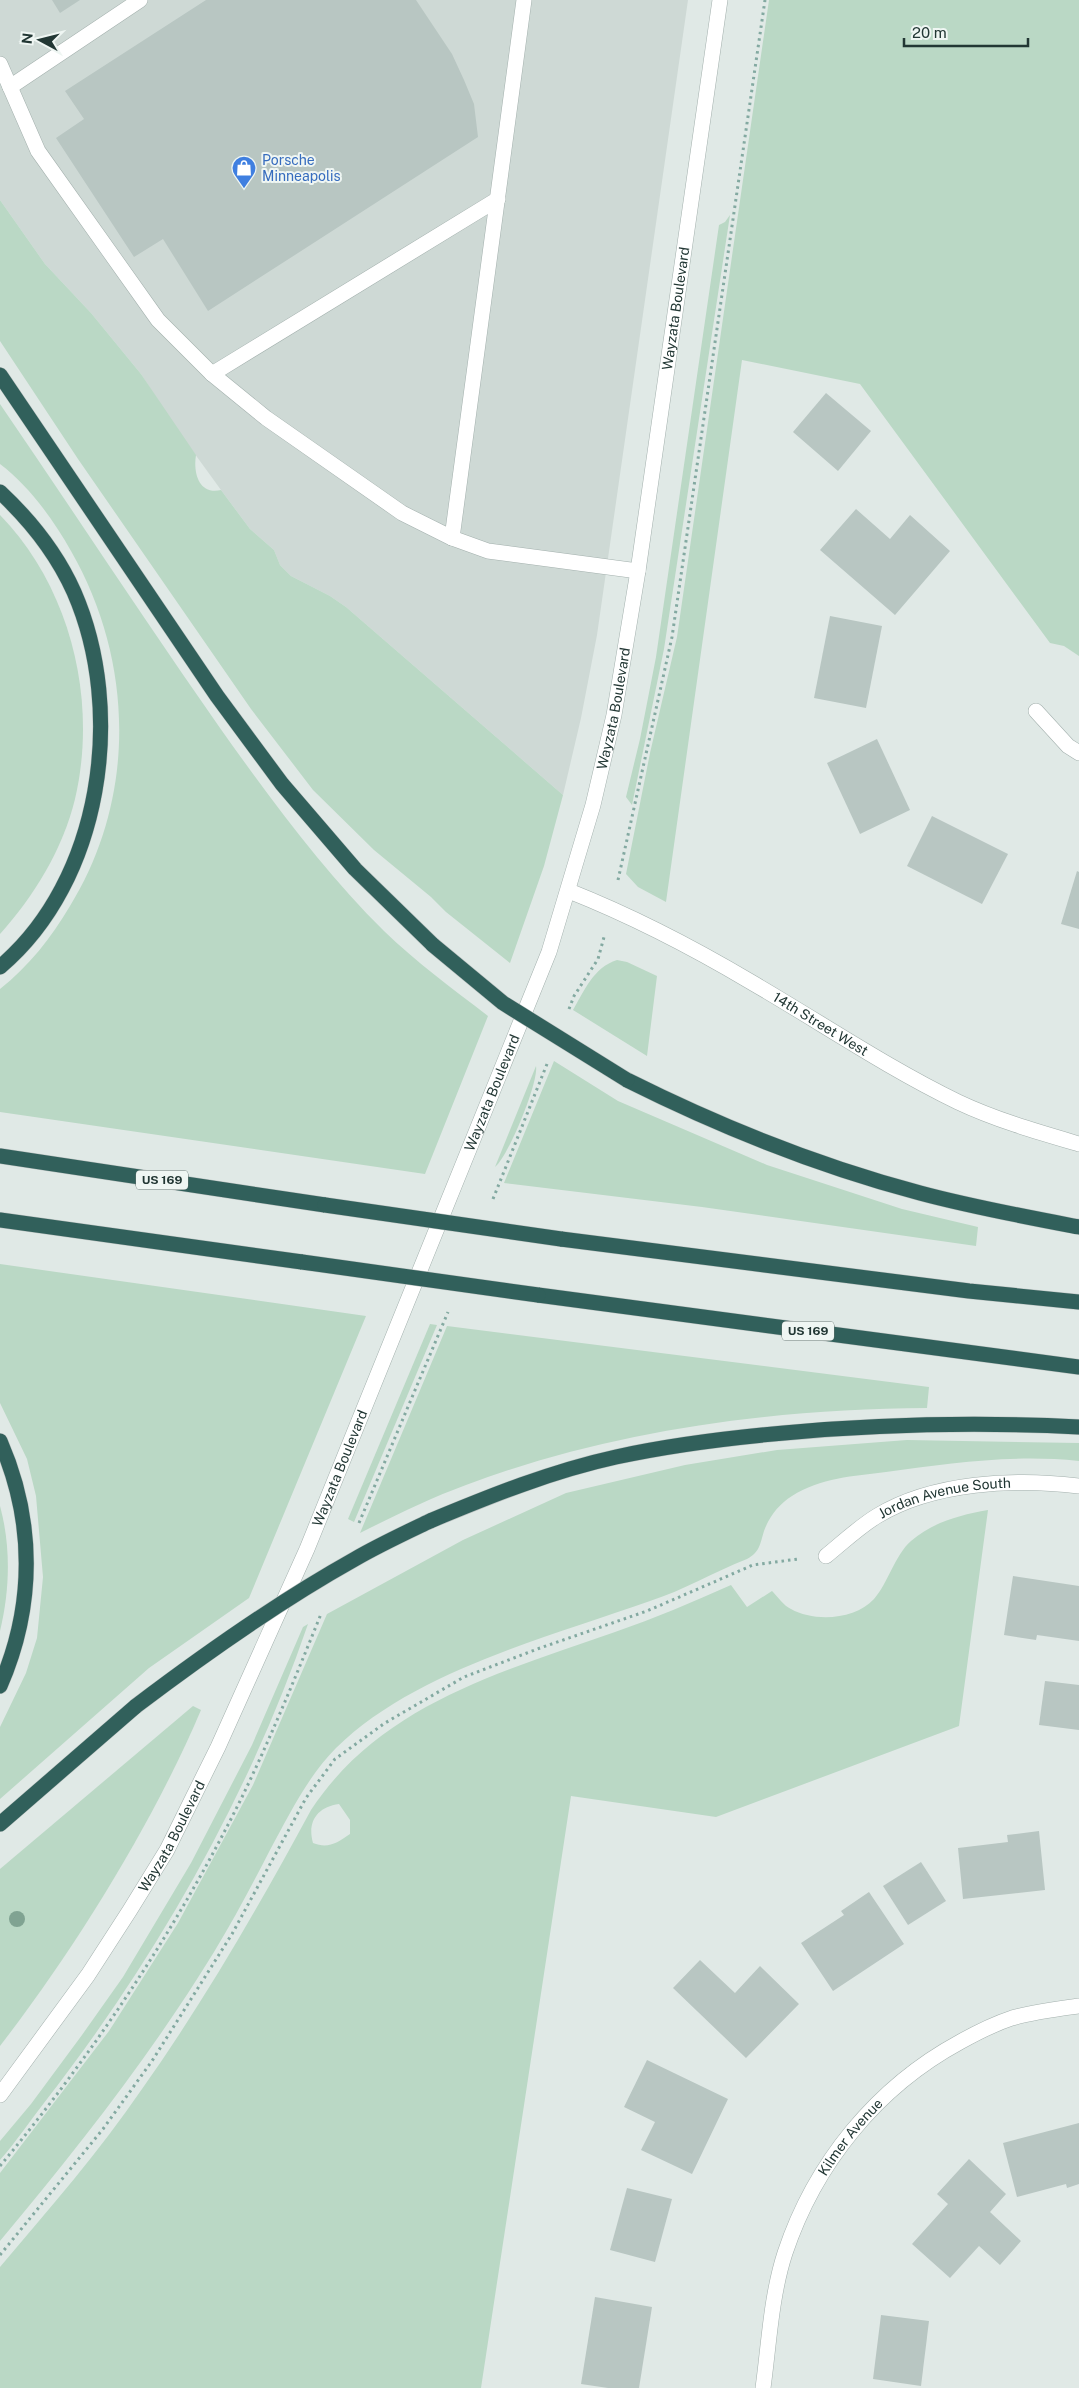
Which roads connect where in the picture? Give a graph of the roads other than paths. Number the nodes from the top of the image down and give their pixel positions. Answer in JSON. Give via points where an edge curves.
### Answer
{"nodes":[{"id":1,"x":140,"y":0,"type":"edge"},
{"id":2,"x":524,"y":0,"type":"edge"},
{"id":3,"x":720,"y":0,"type":"edge"},
{"id":4,"x":0,"y":64,"type":"edge"},
{"id":5,"x":10,"y":87,"type":"junction"},
{"id":6,"x":498,"y":198,"type":"junction"},
{"id":7,"x":212,"y":374,"type":"junction"},
{"id":8,"x":0,"y":375,"type":"edge"},
{"id":9,"x":0,"y":492,"type":"edge"},
{"id":10,"x":452,"y":538,"type":"junction"},
{"id":11,"x":638,"y":571,"type":"junction"},
{"id":12,"x":1036,"y":710,"type":"dead end"},
{"id":13,"x":1079,"y":753,"type":"edge"},
{"id":14,"x":568,"y":891,"type":"junction"},
{"id":15,"x":0,"y":967,"type":"edge"},
{"id":16,"x":1079,"y":1144,"type":"edge"},
{"id":17,"x":0,"y":1156,"type":"edge"},
{"id":18,"x":0,"y":1220,"type":"edge"},
{"id":19,"x":1079,"y":1228,"type":"edge"},
{"id":20,"x":1079,"y":1302,"type":"edge"},
{"id":21,"x":1079,"y":1366,"type":"edge"},
{"id":22,"x":1079,"y":1427,"type":"edge"},
{"id":23,"x":0,"y":1441,"type":"edge"},
{"id":24,"x":1079,"y":1486,"type":"edge"},
{"id":25,"x":826,"y":1556,"type":"road end"},
{"id":26,"x":0,"y":1686,"type":"edge"},
{"id":27,"x":0,"y":1824,"type":"edge"},
{"id":28,"x":1079,"y":2006,"type":"edge"},
{"id":29,"x":0,"y":2095,"type":"edge"},
{"id":30,"x":762,"y":2388,"type":"edge"}],
"edges":[{"from":1,"to":5,"type":"street"},
{"from":2,"to":6,"type":"street"},
{"from":3,"to":11,"type":"street","name":"Wayzata Boulevard"},
{"from":4,"to":5,"type":"street"},
{"from":5,"to":7,"type":"street","via":[[38,151],[158,320]]},
{"from":6,"to":7,"type":"street"},
{"from":6,"to":10,"type":"street"},
{"from":7,"to":10,"type":"street","via":[[266,418],[402,513]]},
{"from":8,"to":19,"type":"highway","bridge":true,"via":[[217,696],[282,784],[355,869],[433,944],[503,1003],[627,1080],[694,1114],[777,1147],[920,1193]]},
{"from":9,"to":15,"type":"highway","via":[[37,530],[74,591],[93,654],[102,733],[100,768],[82,844],[52,904],[32,934]]},
{"from":10,"to":11,"type":"street","via":[[488,551]]},
{"from":11,"to":14,"type":"street","name":"Wayzata Boulevard","via":[[614,715]]},
{"from":12,"to":13,"type":"street","via":[[1068,746]]},
{"from":14,"to":16,"type":"street","name":"14th Street West","via":[[675,939],[958,1102]]},
{"from":14,"to":29,"type":"street","name":"Wayzata Boulevard","via":[[538,980],[337,1476],[218,1747],[168,1850],[83,1983]]},
{"from":17,"to":20,"type":"highway","number":"US 169","bridge":true,"via":[[561,1238],[969,1291]]},
{"from":18,"to":21,"type":"highway","number":"US 169","bridge":true},
{"from":22,"to":27,"type":"highway","bridge":true,"via":[[869,1425],[723,1438],[615,1457],[510,1488],[430,1521],[355,1558],[274,1607],[136,1706]]},
{"from":23,"to":26,"type":"highway","via":[[19,1496],[26,1543],[26,1583],[20,1629]]},
{"from":24,"to":25,"type":"street","name":"Jordan Avenue South","via":[[1012,1482],[951,1490],[908,1501],[877,1517]]},
{"from":28,"to":30,"type":"street","name":"Kilmer Avenue","via":[[1011,2018],[972,2036],[936,2055],[872,2107],[821,2174],[801,2211],[785,2254],[775,2298]]}]}
